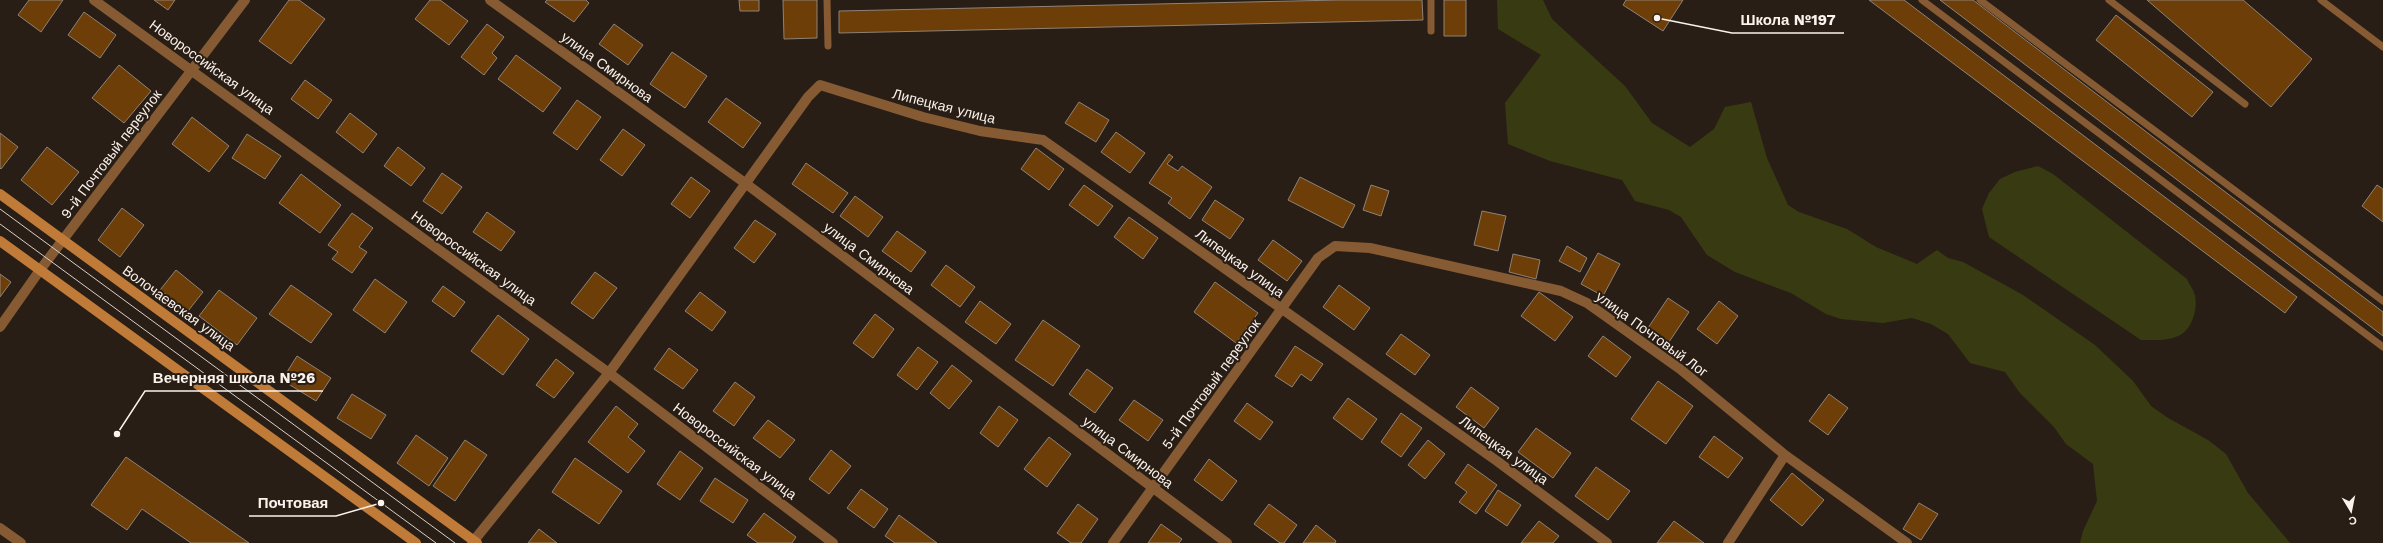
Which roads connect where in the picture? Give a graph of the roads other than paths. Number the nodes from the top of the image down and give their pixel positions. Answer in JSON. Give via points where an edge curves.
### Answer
{"nodes":[{"id":1,"x":94,"y":0,"type":"edge"},
{"id":2,"x":245,"y":0,"type":"edge"},
{"id":3,"x":490,"y":0,"type":"edge"},
{"id":4,"x":827,"y":0,"type":"edge"},
{"id":5,"x":1431,"y":0,"type":"edge"},
{"id":6,"x":1922,"y":0,"type":"edge"},
{"id":7,"x":1980,"y":0,"type":"edge"},
{"id":8,"x":2109,"y":0,"type":"edge"},
{"id":9,"x":2322,"y":0,"type":"edge"},
{"id":10,"x":1431,"y":31,"type":"dead end"},
{"id":11,"x":828,"y":46,"type":"dead end"},
{"id":12,"x":2383,"y":47,"type":"edge"},
{"id":13,"x":193,"y":70,"type":"junction"},
{"id":14,"x":2245,"y":104,"type":"dead end"},
{"id":15,"x":745,"y":184,"type":"junction"},
{"id":16,"x":0,"y":194,"type":"edge"},
{"id":17,"x":63,"y":240,"type":"junction"},
{"id":18,"x":0,"y":241,"type":"edge"},
{"id":19,"x":1335,"y":246,"type":"joint"},
{"id":20,"x":40,"y":270,"type":"junction"},
{"id":21,"x":2383,"y":301,"type":"edge"},
{"id":22,"x":1281,"y":310,"type":"junction"},
{"id":23,"x":0,"y":327,"type":"edge"},
{"id":24,"x":2383,"y":346,"type":"edge"},
{"id":25,"x":608,"y":373,"type":"junction"},
{"id":26,"x":1785,"y":455,"type":"junction"},
{"id":27,"x":1153,"y":488,"type":"junction"},
{"id":28,"x":0,"y":528,"type":"edge"},
{"id":29,"x":475,"y":542,"type":"edge"},
{"id":30,"x":21,"y":543,"type":"edge"},
{"id":31,"x":416,"y":543,"type":"edge"},
{"id":32,"x":833,"y":543,"type":"edge"},
{"id":33,"x":1113,"y":543,"type":"edge"},
{"id":34,"x":1228,"y":543,"type":"edge"},
{"id":35,"x":1607,"y":543,"type":"edge"},
{"id":36,"x":1728,"y":543,"type":"edge"},
{"id":37,"x":1907,"y":543,"type":"edge"}],
"edges":[{"from":1,"to":13,"type":"street","name":"Новороссийская улица"},
{"from":2,"to":13,"type":"street","name":"9-й Почтовый переулок"},
{"from":3,"to":15,"type":"street","name":"улица Смирнова"},
{"from":4,"to":11,"type":"lane"},
{"from":5,"to":10,"type":"lane"},
{"from":6,"to":24,"type":"lane"},
{"from":7,"to":21,"type":"lane"},
{"from":8,"to":14,"type":"lane"},
{"from":9,"to":12,"type":"lane"},
{"from":13,"to":17,"type":"street","name":"9-й Почтовый переулок"},
{"from":13,"to":25,"type":"street","name":"Новороссийская улица"},
{"from":15,"to":22,"type":"street","name":"Липецкая улица","via":[[808,97],[820,85],[923,117],[980,131],[1043,140]]},
{"from":15,"to":25,"type":"street"},
{"from":15,"to":27,"type":"street","name":"улица Смирнова"},
{"from":16,"to":17,"type":"main road","name":"Волочаевская улица"},
{"from":17,"to":20,"type":"street","name":"9-й Почтовый переулок"},
{"from":17,"to":29,"type":"main road","name":"Волочаевская улица"},
{"from":18,"to":20,"type":"main road"},
{"from":19,"to":22,"type":"street","name":"5-й Почтовый переулок","via":[[1318,258]]},
{"from":19,"to":26,"type":"street","name":"улица Почтовый Лог","via":[[1370,248],[1561,291],[1587,303],[1680,369]]},
{"from":20,"to":23,"type":"street","name":"9-й Почтовый переулок"},
{"from":20,"to":31,"type":"main road"},
{"from":22,"to":27,"type":"street","name":"5-й Почтовый переулок"},
{"from":22,"to":35,"type":"street","name":"Липецкая улица","via":[[1497,461]]},
{"from":25,"to":29,"type":"street"},
{"from":25,"to":32,"type":"street","name":"Новороссийская улица"},
{"from":26,"to":36,"type":"street"},
{"from":26,"to":37,"type":"street","name":"улица Почтовый Лог"},
{"from":27,"to":33,"type":"street","name":"5-й Почтовый переулок"},
{"from":27,"to":34,"type":"street","name":"улица Смирнова"},
{"from":28,"to":30,"type":"street"}]}
